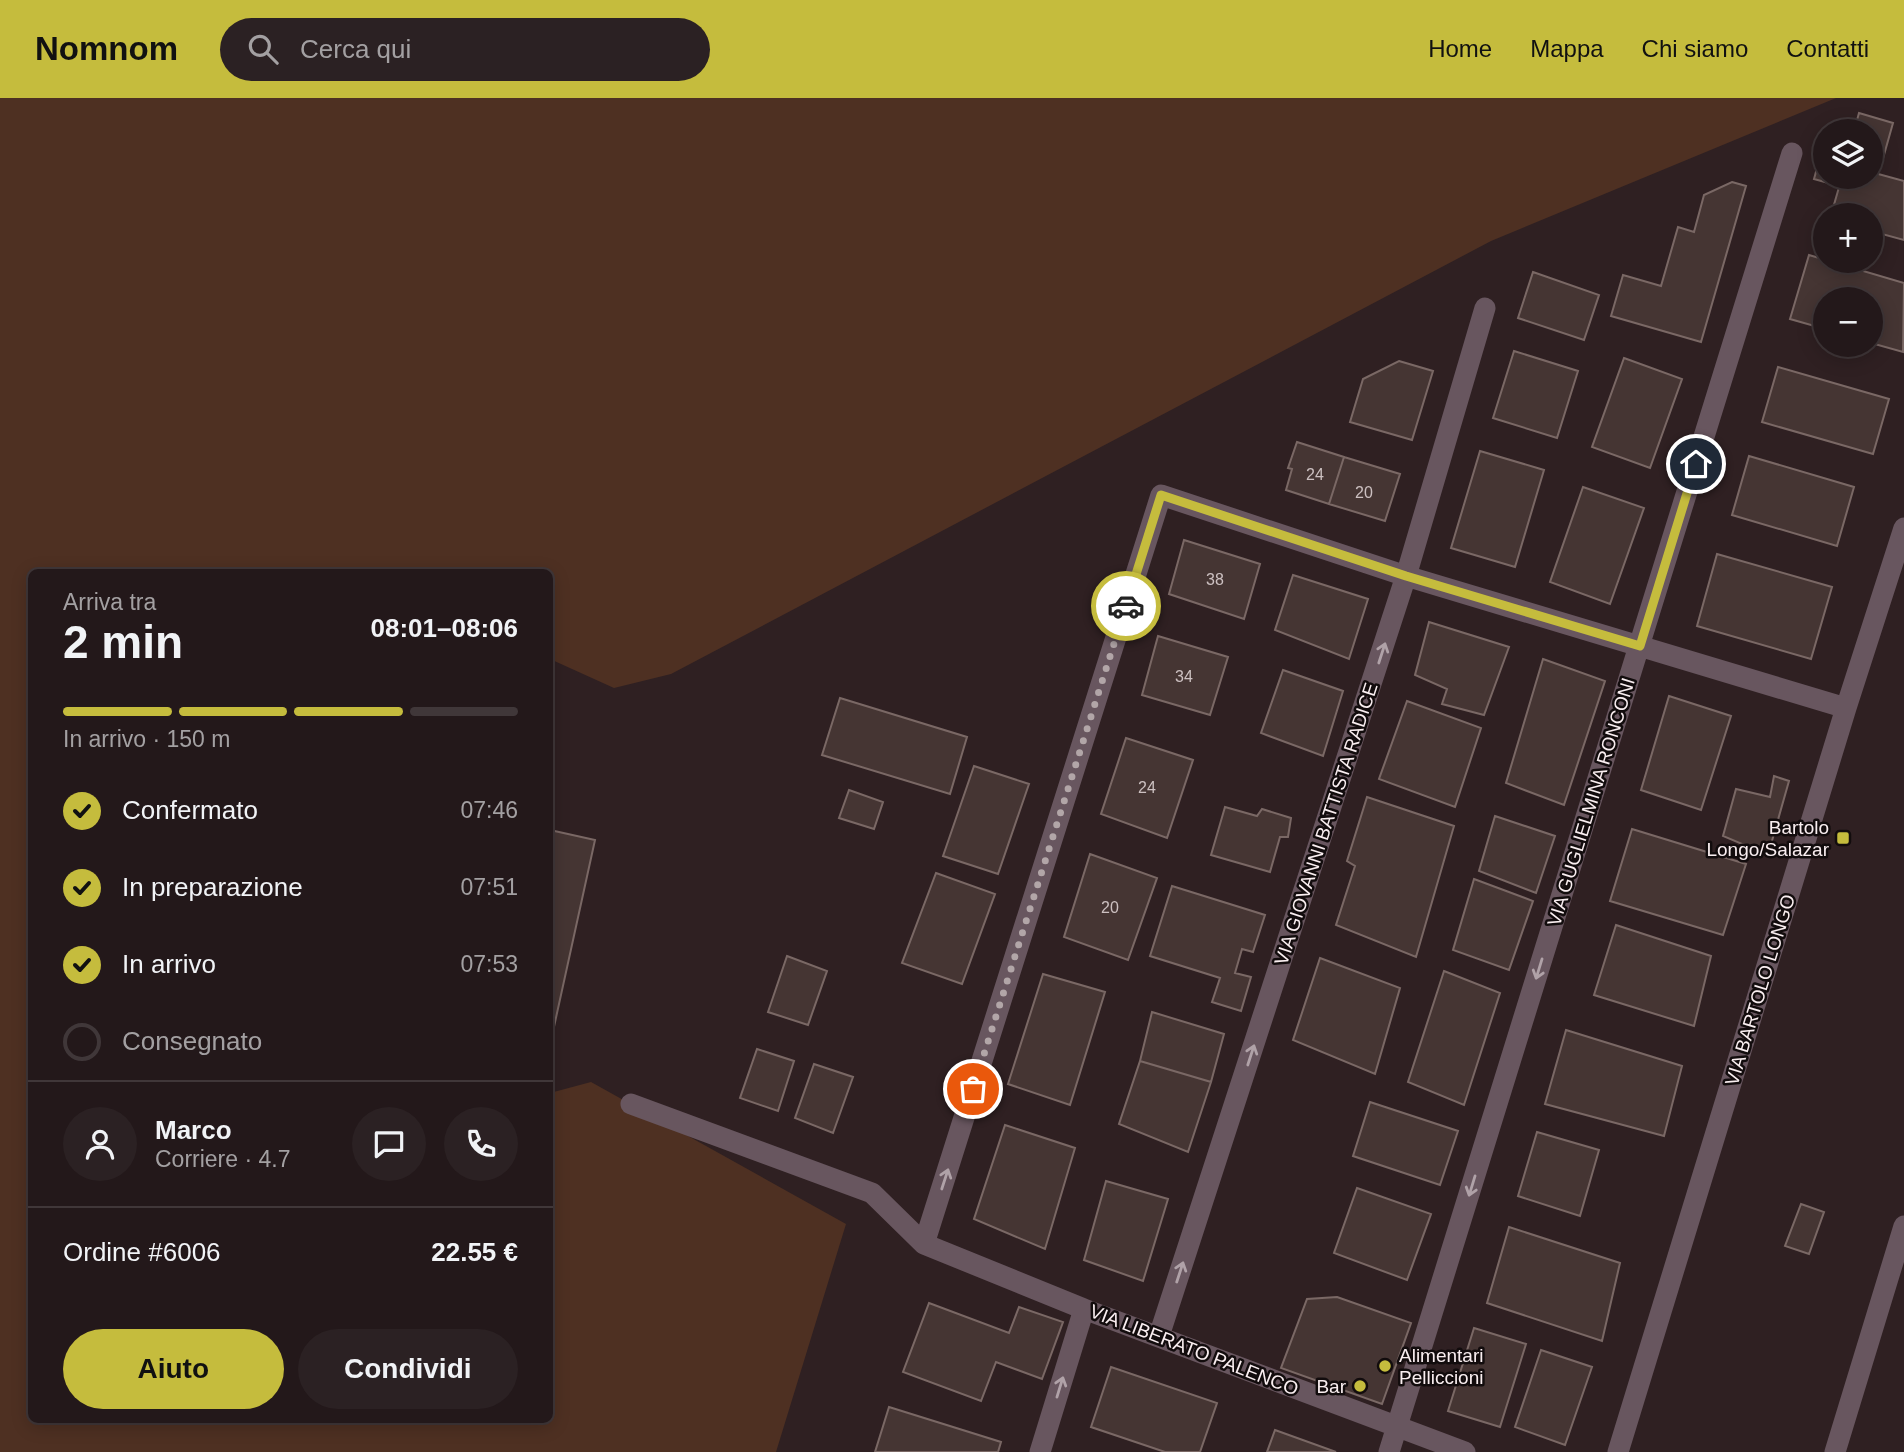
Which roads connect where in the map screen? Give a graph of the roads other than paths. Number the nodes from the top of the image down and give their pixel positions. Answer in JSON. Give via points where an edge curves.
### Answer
{"nodes":[{"id":1,"x":1792,"y":153,"type":"dead end"},
{"id":2,"x":1485,"y":308,"type":"dead end"},
{"id":3,"x":1904,"y":528,"type":"edge"},
{"id":4,"x":1406,"y":576,"type":"junction"},
{"id":5,"x":1640,"y":646,"type":"junction"},
{"id":6,"x":1846,"y":708,"type":"junction"},
{"id":7,"x":631,"y":1104,"type":"dead end"},
{"id":8,"x":1904,"y":1226,"type":"edge"},
{"id":9,"x":924,"y":1244,"type":"junction"},
{"id":10,"x":1084,"y":1309,"type":"junction"},
{"id":11,"x":1159,"y":1336,"type":"junction"},
{"id":12,"x":1397,"y":1426,"type":"junction"},
{"id":13,"x":1040,"y":1452,"type":"edge"},
{"id":14,"x":1389,"y":1452,"type":"edge"},
{"id":15,"x":1465,"y":1452,"type":"edge"},
{"id":16,"x":1618,"y":1452,"type":"edge"},
{"id":17,"x":1835,"y":1452,"type":"edge"}],
"edges":[{"from":1,"to":5,"type":"street","name":"VIA GUGLIELMINA RONCONI"},
{"from":2,"to":4,"type":"street","name":"VIA GIOVANNI BATTISTA RADICE"},
{"from":3,"to":6,"type":"street","name":"VIA BARTOLO LONGO"},
{"from":4,"to":5,"type":"street"},
{"from":9,"to":4,"type":"street","one_way":true,"via":[[1161,495]]},
{"from":11,"to":4,"type":"street","name":"VIA GIOVANNI BATTISTA RADICE","one_way":true},
{"from":5,"to":6,"type":"street"},
{"from":5,"to":12,"type":"street","name":"VIA GUGLIELMINA RONCONI","one_way":true},
{"from":6,"to":16,"type":"street","name":"VIA BARTOLO LONGO"},
{"from":7,"to":9,"type":"street","via":[[872,1192]]},
{"from":8,"to":17,"type":"street"},
{"from":9,"to":10,"type":"street","name":"VIA LIBERATO PALENCO"},
{"from":10,"to":11,"type":"street","name":"VIA LIBERATO PALENCO"},
{"from":13,"to":10,"type":"street","one_way":true},
{"from":11,"to":12,"type":"street","name":"VIA LIBERATO PALENCO"},
{"from":12,"to":14,"type":"street","name":"VIA GUGLIELMINA RONCONI"},
{"from":12,"to":15,"type":"street","name":"VIA LIBERATO PALENCO"}]}
